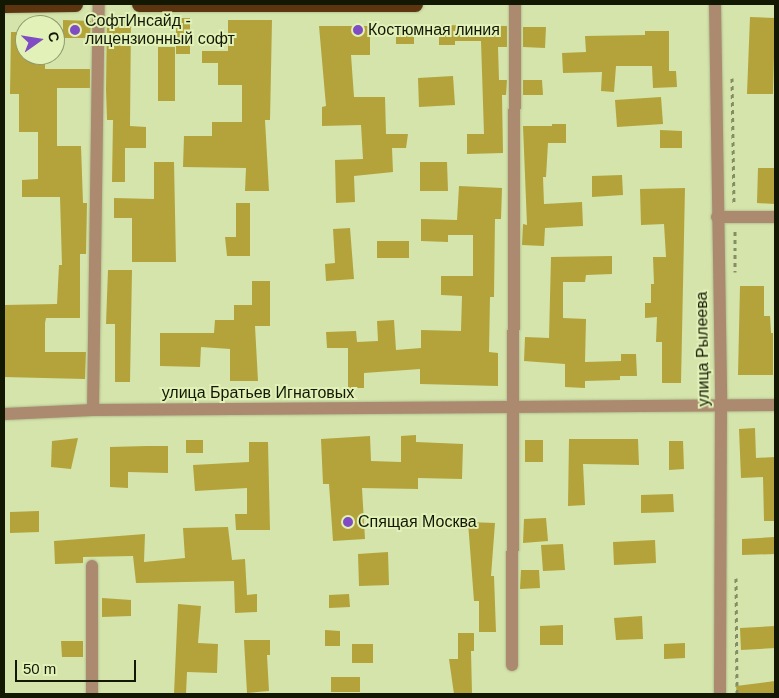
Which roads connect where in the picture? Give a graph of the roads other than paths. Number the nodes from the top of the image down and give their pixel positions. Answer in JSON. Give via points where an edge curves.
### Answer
{"nodes":[{"id":1,"x":74,"y":4,"type":"edge"},
{"id":2,"x":99,"y":4,"type":"edge"},
{"id":3,"x":139,"y":4,"type":"edge"},
{"id":4,"x":415,"y":4,"type":"edge"},
{"id":5,"x":515,"y":4,"type":"edge"},
{"id":6,"x":715,"y":4,"type":"edge"},
{"id":7,"x":4,"y":5,"type":"edge"},
{"id":8,"x":717,"y":217,"type":"junction"},
{"id":9,"x":775,"y":217,"type":"edge"},
{"id":10,"x":721,"y":404,"type":"junction"},
{"id":11,"x":775,"y":404,"type":"edge"},
{"id":12,"x":512,"y":406,"type":"junction"},
{"id":13,"x":93,"y":410,"type":"junction"},
{"id":14,"x":4,"y":414,"type":"edge"},
{"id":15,"x":92,"y":566,"type":"dead end"},
{"id":16,"x":512,"y":664,"type":"dead end"},
{"id":17,"x":92,"y":694,"type":"edge"},
{"id":18,"x":720,"y":694,"type":"edge"}],
"edges":[{"from":1,"to":7,"type":"highway"},
{"from":2,"to":13,"type":"street"},
{"from":3,"to":4,"type":"highway"},
{"from":5,"to":12,"type":"street"},
{"from":6,"to":8,"type":"street","name":"улица Рылеева"},
{"from":8,"to":9,"type":"street"},
{"from":8,"to":10,"type":"street","name":"улица Рылеева"},
{"from":10,"to":11,"type":"street","name":"улица Братьев Игнатовых"},
{"from":10,"to":12,"type":"street","name":"улица Братьев Игнатовых"},
{"from":10,"to":18,"type":"street","name":"улица Рылеева"},
{"from":12,"to":13,"type":"street","name":"улица Братьев Игнатовых"},
{"from":12,"to":16,"type":"street"},
{"from":13,"to":14,"type":"street","name":"улица Братьев Игнатовых"},
{"from":15,"to":17,"type":"street"}]}
